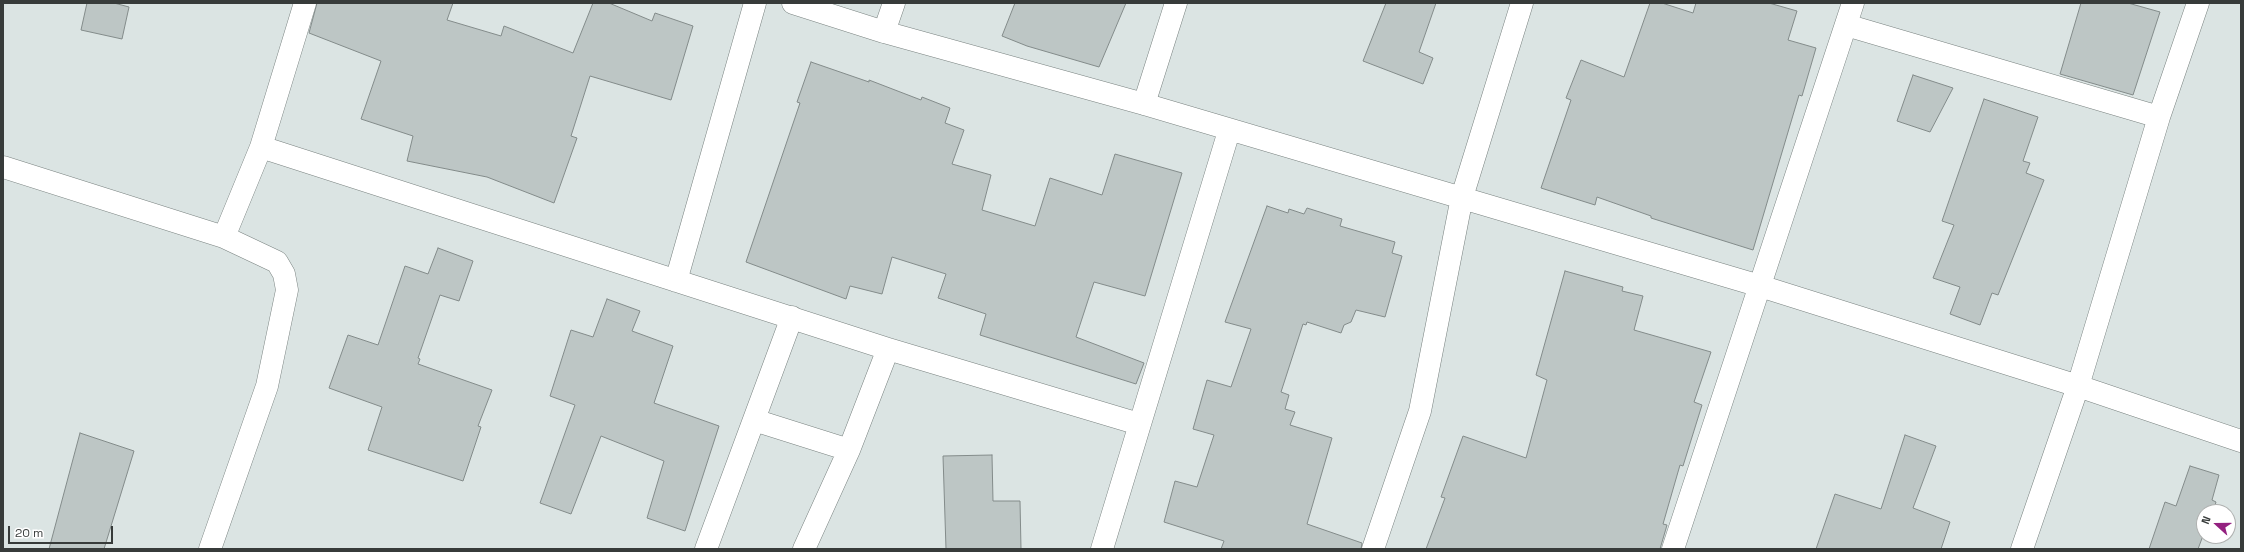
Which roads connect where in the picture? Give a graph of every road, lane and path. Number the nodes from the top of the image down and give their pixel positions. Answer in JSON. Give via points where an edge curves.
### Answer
{"nodes":[{"id":1,"x":305,"y":3,"type":"edge"},
{"id":2,"x":755,"y":3,"type":"edge"},
{"id":3,"x":793,"y":3,"type":"edge"},
{"id":4,"x":894,"y":3,"type":"edge"},
{"id":5,"x":1176,"y":3,"type":"edge"},
{"id":6,"x":1522,"y":3,"type":"edge"},
{"id":7,"x":1853,"y":3,"type":"edge"},
{"id":8,"x":2198,"y":3,"type":"edge"},
{"id":9,"x":1846,"y":25,"type":"junction"},
{"id":10,"x":884,"y":32,"type":"junction"},
{"id":11,"x":1144,"y":104,"type":"junction"},
{"id":12,"x":2159,"y":117,"type":"junction"},
{"id":13,"x":1229,"y":131,"type":"junction"},
{"id":14,"x":260,"y":147,"type":"junction"},
{"id":15,"x":3,"y":167,"type":"edge"},
{"id":16,"x":1462,"y":197,"type":"junction"},
{"id":17,"x":224,"y":237,"type":"junction"},
{"id":18,"x":676,"y":281,"type":"junction"},
{"id":19,"x":1760,"y":286,"type":"junction"},
{"id":20,"x":792,"y":317,"type":"junction"},
{"id":21,"x":888,"y":349,"type":"junction"},
{"id":22,"x":2078,"y":386,"type":"junction"},
{"id":23,"x":754,"y":420,"type":"junction"},
{"id":24,"x":1139,"y":424,"type":"junction"},
{"id":25,"x":2241,"y":441,"type":"edge"},
{"id":26,"x":849,"y":450,"type":"junction"},
{"id":27,"x":210,"y":549,"type":"edge"},
{"id":28,"x":706,"y":549,"type":"edge"},
{"id":29,"x":804,"y":549,"type":"edge"},
{"id":30,"x":1102,"y":549,"type":"edge"},
{"id":31,"x":1373,"y":549,"type":"edge"},
{"id":32,"x":1673,"y":549,"type":"edge"},
{"id":33,"x":2022,"y":549,"type":"edge"}],
"edges":[{"from":1,"to":14,"type":"street"},
{"from":2,"to":18,"type":"street"},
{"from":3,"to":10,"type":"street"},
{"from":4,"to":10,"type":"street"},
{"from":5,"to":11,"type":"street"},
{"from":6,"to":16,"type":"street"},
{"from":7,"to":9,"type":"street"},
{"from":8,"to":12,"type":"street"},
{"from":9,"to":12,"type":"street"},
{"from":9,"to":19,"type":"street"},
{"from":10,"to":11,"type":"street"},
{"from":11,"to":13,"type":"street"},
{"from":12,"to":22,"type":"street"},
{"from":13,"to":16,"type":"street"},
{"from":13,"to":24,"type":"street"},
{"from":14,"to":17,"type":"street"},
{"from":14,"to":18,"type":"street"},
{"from":15,"to":17,"type":"street"},
{"from":16,"to":19,"type":"street"},
{"from":16,"to":31,"type":"street","via":[[1420,411]]},
{"from":17,"to":27,"type":"street","via":[[278,262],[288,290],[267,386]]},
{"from":18,"to":20,"type":"street"},
{"from":19,"to":22,"type":"street"},
{"from":19,"to":32,"type":"street"},
{"from":20,"to":21,"type":"street"},
{"from":20,"to":23,"type":"street"},
{"from":21,"to":24,"type":"street"},
{"from":21,"to":26,"type":"street"},
{"from":22,"to":25,"type":"street"},
{"from":22,"to":33,"type":"street"},
{"from":23,"to":26,"type":"street"},
{"from":23,"to":28,"type":"street"},
{"from":24,"to":30,"type":"street"},
{"from":26,"to":29,"type":"street"}]}
